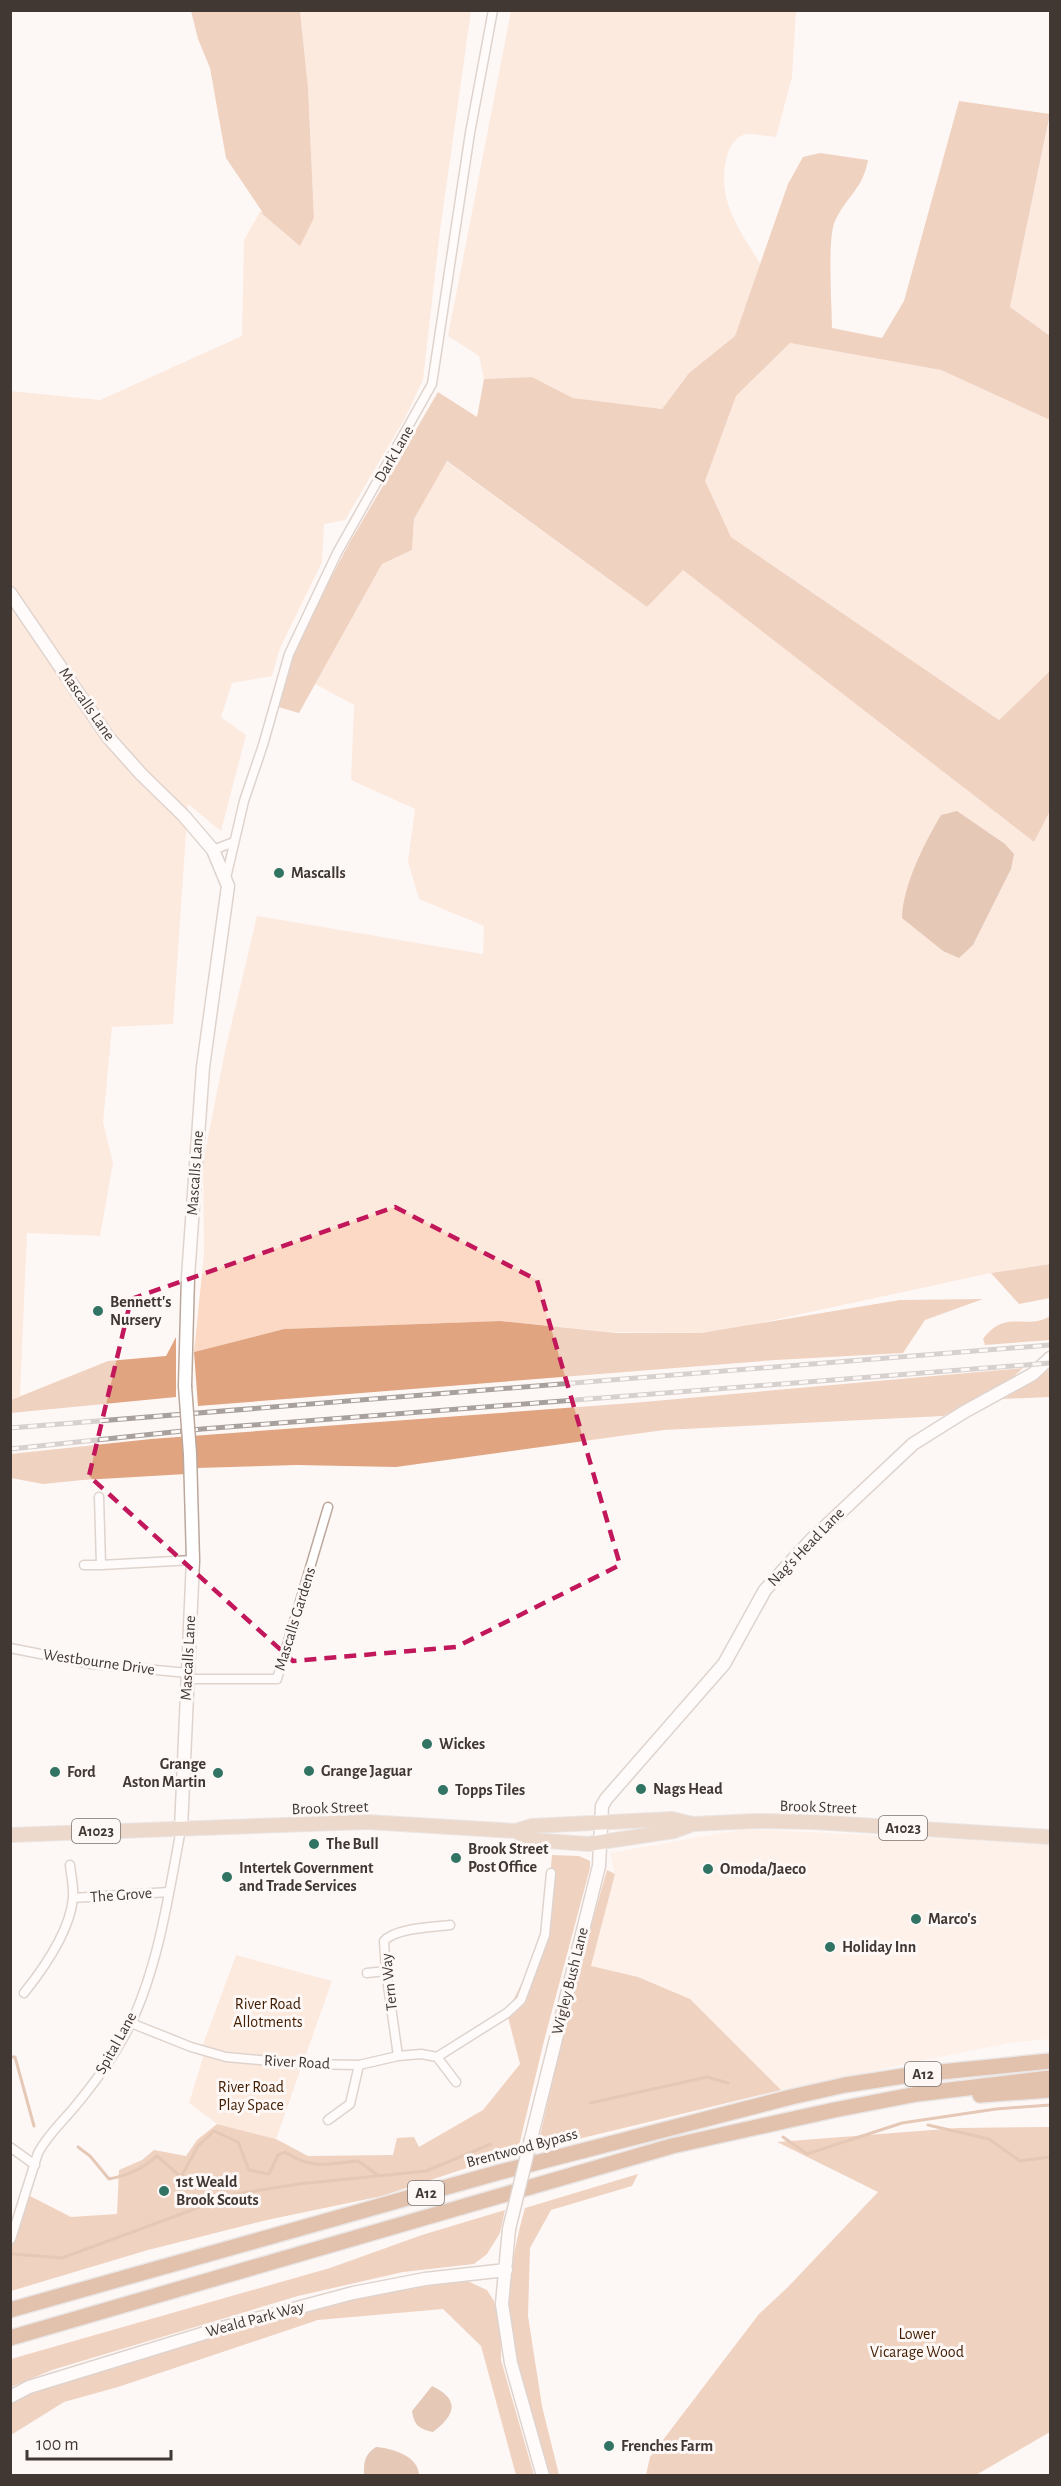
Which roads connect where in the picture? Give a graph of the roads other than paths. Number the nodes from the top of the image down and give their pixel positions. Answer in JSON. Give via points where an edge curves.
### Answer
{"nodes":[{"id":1,"x":493,"y":10,"type":"edge"},
{"id":2,"x":10,"y":593,"type":"edge"},
{"id":3,"x":234,"y":842,"type":"junction"},
{"id":4,"x":213,"y":850,"type":"junction"},
{"id":5,"x":226,"y":878,"type":"junction"},
{"id":6,"x":1050,"y":1358,"type":"edge"},
{"id":7,"x":99,"y":1497,"type":"dead end"},
{"id":8,"x":328,"y":1507,"type":"dead end"},
{"id":9,"x":193,"y":1560,"type":"junction"},
{"id":10,"x":84,"y":1565,"type":"dead end"},
{"id":11,"x":101,"y":1565,"type":"junction"},
{"id":12,"x":10,"y":1648,"type":"edge"},
{"id":13,"x":187,"y":1676,"type":"junction"},
{"id":14,"x":601,"y":1823,"type":"junction"},
{"id":15,"x":693,"y":1824,"type":"junction"},
{"id":16,"x":181,"y":1829,"type":"junction"},
{"id":17,"x":516,"y":1831,"type":"junction"},
{"id":18,"x":10,"y":1835,"type":"edge"},
{"id":19,"x":1050,"y":1837,"type":"edge"},
{"id":20,"x":601,"y":1842,"type":"junction"},
{"id":21,"x":70,"y":1865,"type":"dead end"},
{"id":22,"x":551,"y":1873,"type":"dead end"},
{"id":23,"x":169,"y":1892,"type":"junction"},
{"id":24,"x":73,"y":1898,"type":"junction"},
{"id":25,"x":450,"y":1925,"type":"dead end"},
{"id":26,"x":386,"y":1971,"type":"junction"},
{"id":27,"x":367,"y":1973,"type":"dead end"},
{"id":28,"x":24,"y":1993,"type":"dead end"},
{"id":29,"x":131,"y":2023,"type":"junction"},
{"id":30,"x":398,"y":2056,"type":"junction"},
{"id":31,"x":437,"y":2057,"type":"junction"},
{"id":32,"x":1050,"y":2061,"type":"edge"},
{"id":33,"x":359,"y":2065,"type":"junction"},
{"id":34,"x":1050,"y":2078,"type":"edge"},
{"id":35,"x":456,"y":2082,"type":"dead end"},
{"id":36,"x":1050,"y":2090,"type":"edge"},
{"id":37,"x":917,"y":2094,"type":"junction"},
{"id":38,"x":328,"y":2120,"type":"dead end"},
{"id":39,"x":10,"y":2147,"type":"edge"},
{"id":40,"x":35,"y":2165,"type":"junction"},
{"id":41,"x":11,"y":2239,"type":"edge"},
{"id":42,"x":506,"y":2270,"type":"junction"},
{"id":43,"x":10,"y":2310,"type":"edge"},
{"id":44,"x":10,"y":2337,"type":"edge"},
{"id":45,"x":10,"y":2397,"type":"edge"},
{"id":46,"x":543,"y":2475,"type":"edge"}],
"edges":[{"from":1,"to":3,"type":"street","name":"Dark Lane","via":[[432,384],[337,553],[289,654]]},
{"from":2,"to":4,"type":"street","name":"Mascalls Lane","via":[[108,737]]},
{"from":3,"to":4,"type":"street"},
{"from":3,"to":5,"type":"street","name":"Dark Lane"},
{"from":4,"to":5,"type":"street","name":"Mascalls Lane"},
{"from":5,"to":9,"type":"street","name":"Mascalls Lane","bridge":true,"via":[[226,912],[203,1067],[188,1277],[185,1386]]},
{"from":6,"to":14,"type":"street","name":"Nag's Head Lane","via":[[1033,1374],[913,1444],[811,1540],[765,1590],[724,1664],[606,1799]]},
{"from":7,"to":11,"type":"street"},
{"from":8,"to":13,"type":"street","name":"Mascalls Gardens","via":[[277,1679]]},
{"from":9,"to":11,"type":"street"},
{"from":9,"to":13,"type":"street","name":"Mascalls Lane"},
{"from":10,"to":11,"type":"street"},
{"from":12,"to":13,"type":"street","name":"Westbourne Drive","via":[[91,1664]]},
{"from":13,"to":16,"type":"street","name":"Mascalls Lane"},
{"from":14,"to":15,"type":"main road","name":"Brook Street","number":"A1023","via":[[672,1819]]},
{"from":14,"to":17,"type":"main road","name":"Brook Street","number":"A1023","via":[[532,1826]]},
{"from":14,"to":20,"type":"street","name":"Wigley Bush Lane"},
{"from":15,"to":19,"type":"main road","name":"Brook Street","number":"A1023","via":[[813,1822]]},
{"from":15,"to":20,"type":"main road","name":"Brook Street","number":"A1023","via":[[674,1831]]},
{"from":16,"to":17,"type":"main road","name":"Brook Street","number":"A1023","via":[[367,1822]]},
{"from":16,"to":18,"type":"main road","number":"A1023"},
{"from":16,"to":23,"type":"street","name":"Spital Lane"},
{"from":17,"to":20,"type":"main road","name":"Brook Street","number":"A1023","via":[[533,1840]]},
{"from":20,"to":42,"type":"street","name":"Wigley Bush Lane","bridge":true,"via":[[597,1878],[509,2229]]},
{"from":21,"to":24,"type":"street"},
{"from":22,"to":31,"type":"street","via":[[545,1935],[521,2000]]},
{"from":23,"to":24,"type":"street","name":"The Grove"},
{"from":23,"to":29,"type":"street","name":"Spital Lane","via":[[153,1963]]},
{"from":24,"to":28,"type":"street","via":[[54,1951]]},
{"from":25,"to":26,"type":"street","name":"Tern Way","via":[[389,1935],[384,1941]]},
{"from":26,"to":27,"type":"street"},
{"from":26,"to":30,"type":"street","name":"Tern Way"},
{"from":29,"to":33,"type":"street","name":"River Road","via":[[226,2057]]},
{"from":29,"to":40,"type":"street","name":"Spital Lane","via":[[94,2083],[45,2141]]},
{"from":30,"to":31,"type":"street","name":"River Road"},
{"from":30,"to":33,"type":"street","name":"River Road"},
{"from":31,"to":35,"type":"street"},
{"from":32,"to":43,"type":"highway","name":"Brentwood Bypass","number":"A12","via":[[910,2075],[791,2097],[500,2172]]},
{"from":33,"to":38,"type":"street","via":[[350,2104]]},
{"from":34,"to":37,"type":"highway","number":"A12"},
{"from":36,"to":37,"type":"highway","number":"A12","via":[[991,2095]]},
{"from":37,"to":44,"type":"highway","number":"A12","via":[[672,2146]]},
{"from":39,"to":40,"type":"street"},
{"from":40,"to":41,"type":"street","name":"Spital Lane"},
{"from":42,"to":45,"type":"street","name":"Weald Park Way","via":[[425,2279],[353,2293],[218,2329],[29,2387]]},
{"from":42,"to":46,"type":"street","via":[[502,2304],[512,2363]]}]}
